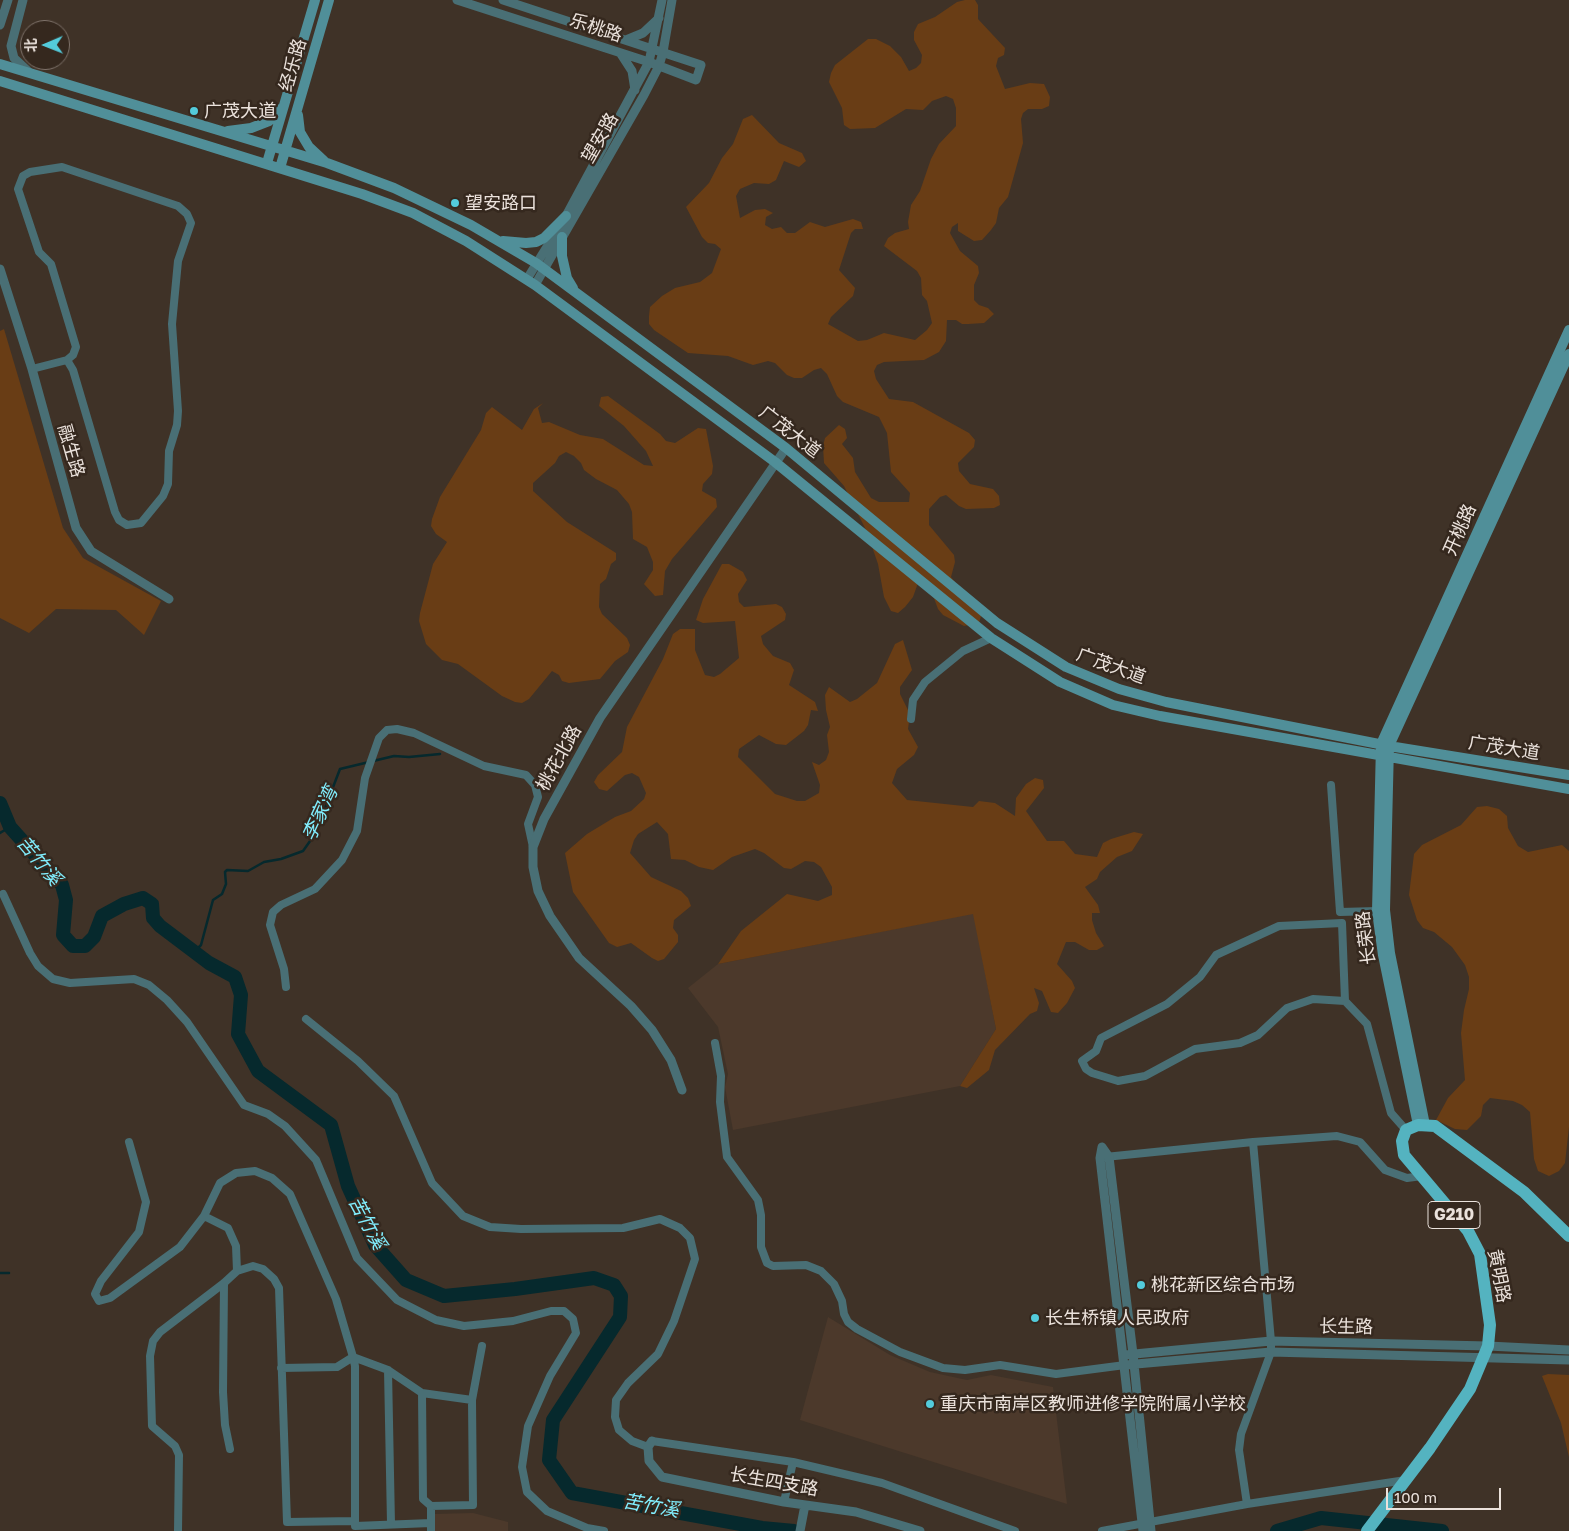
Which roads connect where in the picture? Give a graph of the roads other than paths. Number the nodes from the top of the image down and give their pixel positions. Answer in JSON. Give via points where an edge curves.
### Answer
{"nodes":[{"id":1,"x":8,"y":0,"type":"edge"},
{"id":2,"x":23,"y":0,"type":"edge"},
{"id":3,"x":315,"y":0,"type":"edge"},
{"id":4,"x":329,"y":0,"type":"edge"},
{"id":5,"x":457,"y":0,"type":"edge"},
{"id":6,"x":503,"y":0,"type":"edge"},
{"id":7,"x":662,"y":0,"type":"edge"},
{"id":8,"x":672,"y":0,"type":"edge"},
{"id":9,"x":659,"y":18,"type":"junction"},
{"id":10,"x":0,"y":25,"type":"edge"},
{"id":11,"x":626,"y":40,"type":"junction"},
{"id":12,"x":653,"y":48,"type":"junction"},
{"id":13,"x":663,"y":52,"type":"junction"},
{"id":14,"x":621,"y":54,"type":"junction"},
{"id":15,"x":649,"y":62,"type":"junction"},
{"id":16,"x":0,"y":64,"type":"edge"},
{"id":17,"x":659,"y":66,"type":"junction"},
{"id":18,"x":31,"y":74,"type":"junction"},
{"id":19,"x":0,"y":82,"type":"edge"},
{"id":20,"x":635,"y":91,"type":"junction"},
{"id":21,"x":284,"y":106,"type":"junction"},
{"id":22,"x":297,"y":109,"type":"junction"},
{"id":23,"x":165,"y":114,"type":"junction"},
{"id":24,"x":160,"y":130,"type":"junction"},
{"id":25,"x":225,"y":132,"type":"junction"},
{"id":26,"x":272,"y":146,"type":"junction"},
{"id":27,"x":285,"y":150,"type":"junction"},
{"id":28,"x":268,"y":163,"type":"junction"},
{"id":29,"x":327,"y":163,"type":"junction"},
{"id":30,"x":280,"y":168,"type":"junction"},
{"id":31,"x":566,"y":216,"type":"junction"},
{"id":32,"x":562,"y":237,"type":"junction"},
{"id":33,"x":497,"y":241,"type":"junction"},
{"id":34,"x":540,"y":266,"type":"junction"},
{"id":35,"x":0,"y":269,"type":"edge"},
{"id":36,"x":531,"y":282,"type":"junction"},
{"id":37,"x":574,"y":291,"type":"junction"},
{"id":38,"x":1569,"y":330,"type":"edge"},
{"id":39,"x":1569,"y":354,"type":"edge"},
{"id":40,"x":67,"y":360,"type":"junction"},
{"id":41,"x":32,"y":369,"type":"junction"},
{"id":42,"x":786,"y":448,"type":"junction"},
{"id":43,"x":775,"y":462,"type":"junction"},
{"id":44,"x":169,"y":599,"type":"dead end"},
{"id":45,"x":992,"y":638,"type":"junction"},
{"id":46,"x":911,"y":718,"type":"dead end"},
{"id":47,"x":1385,"y":745,"type":"junction"},
{"id":48,"x":1383,"y":756,"type":"junction"},
{"id":49,"x":1569,"y":775,"type":"edge"},
{"id":50,"x":1330,"y":785,"type":"dead end"},
{"id":51,"x":1569,"y":789,"type":"edge"},
{"id":52,"x":533,"y":847,"type":"junction"},
{"id":53,"x":3,"y":894,"type":"dead end"},
{"id":54,"x":1378,"y":911,"type":"junction"},
{"id":55,"x":286,"y":987,"type":"dead end"},
{"id":56,"x":1345,"y":1001,"type":"junction"},
{"id":57,"x":306,"y":1019,"type":"dead end"},
{"id":58,"x":715,"y":1043,"type":"dead end"},
{"id":59,"x":682,"y":1090,"type":"dead end"},
{"id":60,"x":1416,"y":1127,"type":"junction"},
{"id":61,"x":129,"y":1142,"type":"dead end"},
{"id":62,"x":1253,"y":1142,"type":"junction"},
{"id":63,"x":1105,"y":1157,"type":"joint"},
{"id":64,"x":1422,"y":1176,"type":"junction"},
{"id":65,"x":204,"y":1216,"type":"junction"},
{"id":66,"x":1569,"y":1236,"type":"edge"},
{"id":67,"x":237,"y":1271,"type":"junction"},
{"id":68,"x":224,"y":1283,"type":"junction"},
{"id":69,"x":1271,"y":1341,"type":"junction"},
{"id":70,"x":482,"y":1346,"type":"dead end"},
{"id":71,"x":1569,"y":1350,"type":"edge"},
{"id":72,"x":1486,"y":1351,"type":"junction"},
{"id":73,"x":1271,"y":1352,"type":"junction"},
{"id":74,"x":1128,"y":1355,"type":"junction"},
{"id":75,"x":353,"y":1357,"type":"junction"},
{"id":76,"x":1569,"y":1360,"type":"edge"},
{"id":77,"x":1130,"y":1365,"type":"junction"},
{"id":78,"x":280,"y":1368,"type":"junction"},
{"id":79,"x":388,"y":1370,"type":"junction"},
{"id":80,"x":422,"y":1393,"type":"junction"},
{"id":81,"x":472,"y":1400,"type":"junction"},
{"id":82,"x":650,"y":1444,"type":"junction"},
{"id":83,"x":230,"y":1449,"type":"dead end"},
{"id":84,"x":793,"y":1462,"type":"junction"},
{"id":85,"x":1403,"y":1484,"type":"junction"},
{"id":86,"x":784,"y":1502,"type":"junction"},
{"id":87,"x":1247,"y":1504,"type":"junction"},
{"id":88,"x":431,"y":1506,"type":"junction"},
{"id":89,"x":804,"y":1510,"type":"junction"},
{"id":90,"x":355,"y":1521,"type":"junction"},
{"id":91,"x":391,"y":1524,"type":"junction"},
{"id":92,"x":1145,"y":1525,"type":"edge"},
{"id":93,"x":431,"y":1527,"type":"edge"},
{"id":94,"x":178,"y":1531,"type":"edge"},
{"id":95,"x":604,"y":1531,"type":"edge"},
{"id":96,"x":800,"y":1531,"type":"edge"},
{"id":97,"x":920,"y":1531,"type":"edge"},
{"id":98,"x":1015,"y":1531,"type":"edge"},
{"id":99,"x":1102,"y":1531,"type":"edge"},
{"id":100,"x":1152,"y":1531,"type":"edge"},
{"id":101,"x":1367,"y":1531,"type":"edge"}],
"edges":[{"from":1,"to":10,"type":"street"},
{"from":2,"to":18,"type":"street","via":[[11,39],[11,52]]},
{"from":3,"to":21,"type":"main road","name":"经乐路"},
{"from":4,"to":22,"type":"main road","name":"经乐路"},
{"from":5,"to":14,"type":"street","name":"乐桃路"},
{"from":6,"to":11,"type":"street","name":"乐桃路"},
{"from":7,"to":9,"type":"street","name":"望安路"},
{"from":8,"to":13,"type":"street","name":"望安路"},
{"from":9,"to":11,"type":"street","via":[[643,33]]},
{"from":9,"to":12,"type":"street","name":"望安路"},
{"from":11,"to":12,"type":"street","name":"乐桃路"},
{"from":12,"to":13,"type":"street","name":"乐桃路"},
{"from":12,"to":15,"type":"street","name":"望安路"},
{"from":13,"to":17,"type":"street","name":"望安路"},
{"from":13,"to":17,"type":"street","name":"乐桃路","via":[[702,65],[696,80]]},
{"from":14,"to":15,"type":"street","name":"乐桃路"},
{"from":14,"to":20,"type":"street","via":[[632,71]]},
{"from":15,"to":17,"type":"street","name":"乐桃路"},
{"from":15,"to":20,"type":"street","name":"望安路"},
{"from":16,"to":18,"type":"main road","name":"广茂大道"},
{"from":17,"to":32,"type":"street","name":"望安路"},
{"from":18,"to":23,"type":"main road","name":"广茂大道"},
{"from":19,"to":24,"type":"main road","name":"广茂大道"},
{"from":20,"to":31,"type":"street","name":"望安路"},
{"from":21,"to":25,"type":"main road","via":[[269,121]]},
{"from":21,"to":26,"type":"main road","name":"经乐路"},
{"from":22,"to":27,"type":"main road","name":"经乐路"},
{"from":22,"to":29,"type":"main road","via":[[300,132],[309,147]]},
{"from":23,"to":24,"type":"main road","via":[[172,120],[171,127]]},
{"from":23,"to":25,"type":"main road","name":"广茂大道"},
{"from":24,"to":28,"type":"main road","name":"广茂大道"},
{"from":25,"to":26,"type":"main road","name":"广茂大道"},
{"from":26,"to":27,"type":"main road","name":"广茂大道"},
{"from":26,"to":28,"type":"main road","name":"经乐路"},
{"from":27,"to":29,"type":"main road","name":"广茂大道"},
{"from":27,"to":30,"type":"main road","name":"经乐路"},
{"from":28,"to":30,"type":"main road","name":"广茂大道"},
{"from":29,"to":33,"type":"main road","name":"广茂大道","via":[[394,188]]},
{"from":30,"to":36,"type":"main road","name":"广茂大道","via":[[413,213],[466,241]]},
{"from":31,"to":33,"type":"main road","via":[[536,242]]},
{"from":31,"to":34,"type":"street","name":"望安路"},
{"from":32,"to":34,"type":"street","name":"望安路"},
{"from":32,"to":37,"type":"main road","via":[[562,256]]},
{"from":33,"to":34,"type":"main road","name":"广茂大道"},
{"from":34,"to":36,"type":"street","name":"望安路"},
{"from":34,"to":37,"type":"main road","name":"广茂大道"},
{"from":35,"to":41,"type":"street","name":"融生路"},
{"from":36,"to":43,"type":"main road","name":"广茂大道"},
{"from":37,"to":42,"type":"main road","name":"广茂大道"},
{"from":38,"to":47,"type":"main road","name":"开桃路"},
{"from":39,"to":47,"type":"main road","name":"开桃路"},
{"from":40,"to":40,"type":"street","via":[[76,348],[73,332],[51,264],[38,252],[18,189],[22,176],[62,167],[178,206],[191,223],[178,261],[172,324],[178,411],[169,451],[168,484],[163,496],[141,523],[127,525],[115,512],[73,370]]},
{"from":40,"to":41,"type":"street"},
{"from":41,"to":44,"type":"street","name":"融生路","via":[[76,528],[91,551]]},
{"from":42,"to":43,"type":"street","name":"桃花北路"},
{"from":42,"to":47,"type":"main road","name":"广茂大道","via":[[997,623],[1066,667],[1119,689],[1166,702]]},
{"from":43,"to":45,"type":"main road","name":"广茂大道"},
{"from":43,"to":52,"type":"street","name":"桃花北路","via":[[600,718],[544,819]]},
{"from":45,"to":46,"type":"street","via":[[963,651],[925,682],[914,700]]},
{"from":45,"to":48,"type":"main road","name":"广茂大道","via":[[1060,682],[1113,705]]},
{"from":47,"to":48,"type":"main road","name":"长荣路"},
{"from":47,"to":49,"type":"main road","name":"广茂大道"},
{"from":48,"to":51,"type":"main road","name":"广茂大道"},
{"from":48,"to":54,"type":"main road","name":"长荣路"},
{"from":48,"to":60,"type":"main road","name":"长荣路","via":[[1385,910]]},
{"from":50,"to":54,"type":"street","via":[[1340,912]]},
{"from":52,"to":55,"type":"street","via":[[528,824],[538,797],[535,785],[526,775],[484,766],[414,733],[387,730],[378,738],[365,778],[357,831],[342,860],[315,889],[273,912],[270,925],[284,969]]},
{"from":52,"to":59,"type":"street","name":"桃花北路","via":[[538,892],[550,916],[579,958],[652,1030],[670,1060]]},
{"from":53,"to":95,"type":"street","via":[[30,953],[38,966],[53,979],[70,983],[134,979],[149,985],[167,1000],[187,1022],[244,1105],[268,1114],[285,1126],[316,1160],[357,1258],[397,1300],[436,1320],[464,1326],[564,1311],[573,1319],[576,1333],[550,1376],[528,1426],[522,1467],[527,1492],[548,1511],[587,1528]]},
{"from":54,"to":60,"type":"main road","name":"长荣路","via":[[1383,955]]},
{"from":56,"to":56,"type":"street","via":[[1342,923],[1279,926],[1216,955],[1200,977],[1167,1004],[1101,1038],[1096,1051],[1082,1061],[1092,1073],[1118,1081],[1145,1076],[1195,1049],[1240,1043],[1258,1036],[1287,1008],[1313,999]]},
{"from":56,"to":60,"type":"street","via":[[1366,1024],[1391,1113]]},
{"from":57,"to":82,"type":"street","via":[[358,1061],[394,1096],[432,1183],[463,1216],[490,1227],[521,1229],[623,1228],[660,1219],[680,1228],[690,1238],[695,1259],[674,1321],[658,1354],[628,1383],[616,1400],[615,1417],[619,1430],[632,1441]]},
{"from":58,"to":77,"type":"street","via":[[721,1076],[720,1102],[727,1157],[758,1200],[760,1247],[767,1263],[773,1266],[806,1265],[821,1271],[834,1284],[848,1322],[900,1352],[943,1368],[965,1370],[1000,1365],[1056,1374]]},
{"from":60,"to":64,"type":"highway","name":"黄明路","number":"G210","via":[[1402,1141],[1404,1155]]},
{"from":60,"to":66,"type":"highway","via":[[1435,1126],[1524,1192]]},
{"from":61,"to":65,"type":"street","via":[[146,1202],[139,1232],[101,1281],[95,1294],[100,1301],[110,1298],[180,1248]]},
{"from":62,"to":63,"type":"street"},
{"from":62,"to":64,"type":"street","via":[[1337,1136],[1360,1142],[1385,1170],[1407,1178]]},
{"from":62,"to":69,"type":"street"},
{"from":63,"to":74,"type":"street"},
{"from":64,"to":72,"type":"highway","name":"黄明路","number":"G210","via":[[1468,1232],[1480,1254],[1490,1325]]},
{"from":65,"to":67,"type":"street","via":[[228,1228],[236,1246]]},
{"from":65,"to":75,"type":"street","via":[[220,1183],[236,1173],[255,1171],[272,1178],[290,1194],[336,1299]]},
{"from":67,"to":68,"type":"street"},
{"from":67,"to":78,"type":"street","via":[[253,1266],[263,1269],[279,1288]]},
{"from":68,"to":83,"type":"street","via":[[223,1392]]},
{"from":68,"to":94,"type":"street","via":[[160,1332],[153,1341],[150,1356],[152,1426],[175,1446],[179,1455]]},
{"from":69,"to":72,"type":"street","name":"长生路"},
{"from":69,"to":73,"type":"street"},
{"from":69,"to":74,"type":"street","name":"长生路"},
{"from":70,"to":81,"type":"street"},
{"from":71,"to":72,"type":"street","name":"长生路"},
{"from":72,"to":73,"type":"street","name":"长生路"},
{"from":72,"to":76,"type":"street","name":"长生路"},
{"from":72,"to":85,"type":"highway","name":"黄明路","number":"G210","via":[[1470,1389]]},
{"from":73,"to":77,"type":"street","name":"长生路"},
{"from":73,"to":87,"type":"street","via":[[1241,1434],[1239,1450]]},
{"from":74,"to":77,"type":"street"},
{"from":75,"to":78,"type":"street","via":[[338,1367]]},
{"from":75,"to":79,"type":"street"},
{"from":75,"to":90,"type":"street"},
{"from":77,"to":92,"type":"street"},
{"from":78,"to":90,"type":"street","via":[[286,1522]]},
{"from":79,"to":80,"type":"street"},
{"from":79,"to":91,"type":"street"},
{"from":80,"to":81,"type":"street"},
{"from":80,"to":88,"type":"street","via":[[423,1499]]},
{"from":81,"to":88,"type":"street","via":[[473,1505]]},
{"from":82,"to":84,"type":"street"},
{"from":82,"to":86,"type":"street","name":"长生四支路","via":[[649,1461],[662,1477]]},
{"from":84,"to":86,"type":"street"},
{"from":84,"to":98,"type":"street","via":[[882,1483]]},
{"from":85,"to":87,"type":"street"},
{"from":85,"to":101,"type":"highway","name":"黄明路","number":"G210"},
{"from":86,"to":89,"type":"street","name":"长生四支路"},
{"from":87,"to":92,"type":"street"},
{"from":88,"to":93,"type":"street"},
{"from":89,"to":96,"type":"street"},
{"from":89,"to":97,"type":"street","name":"长生四支路","via":[[856,1512]]},
{"from":90,"to":91,"type":"street","via":[[354,1526]]},
{"from":91,"to":93,"type":"street"},
{"from":92,"to":99,"type":"street"},
{"from":92,"to":100,"type":"street"}]}
